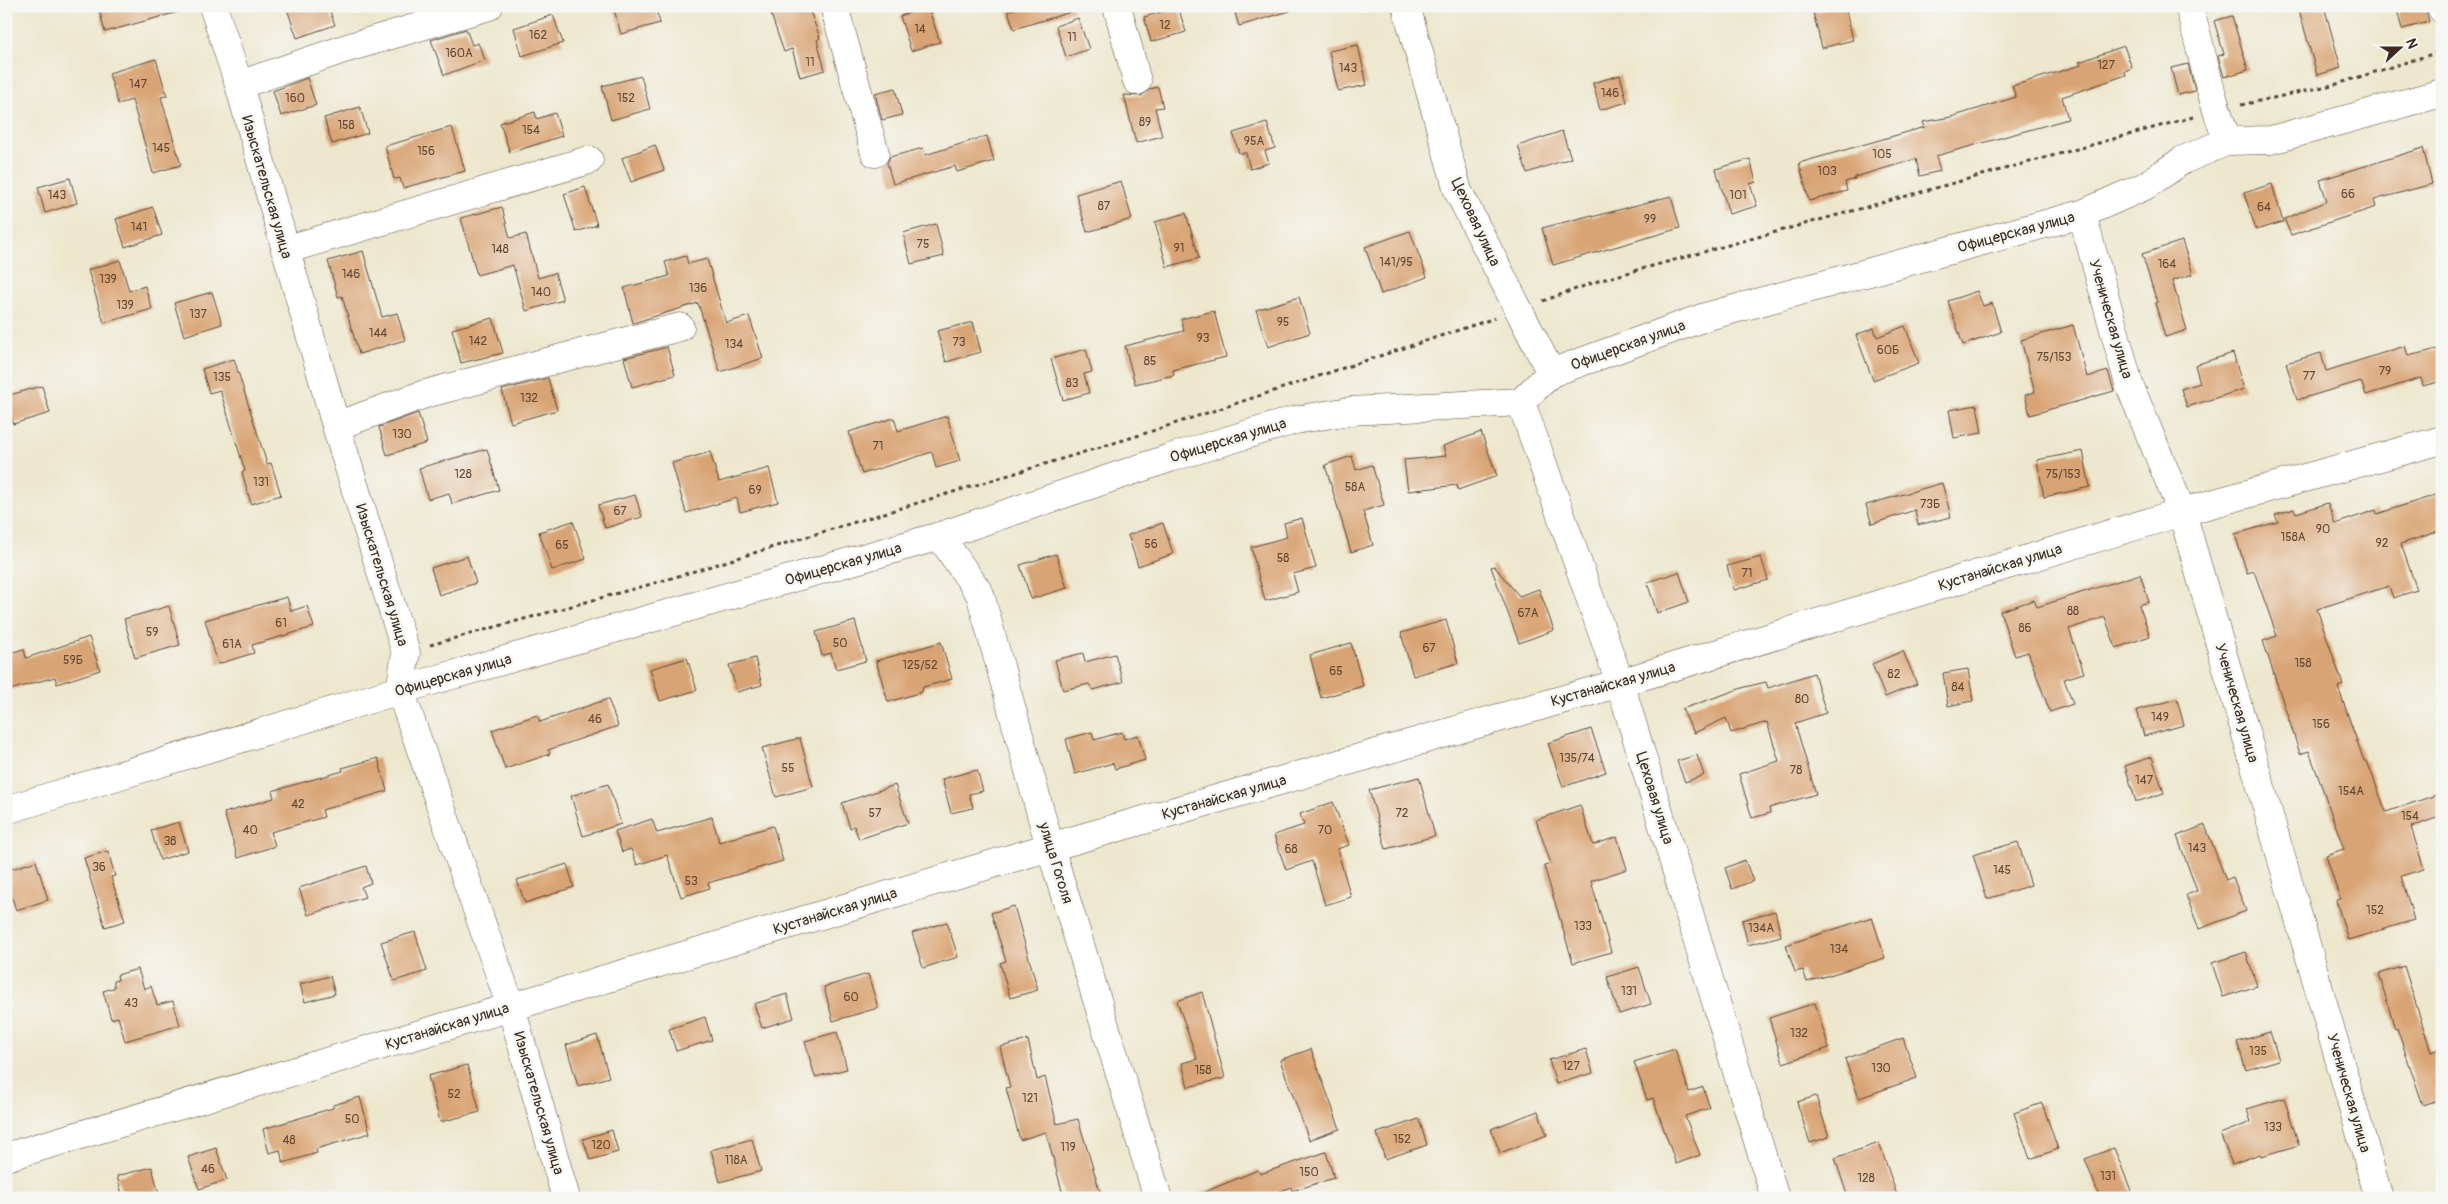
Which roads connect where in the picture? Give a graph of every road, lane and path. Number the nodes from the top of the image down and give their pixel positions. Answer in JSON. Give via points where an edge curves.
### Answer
{"nodes":[{"id":1,"x":213,"y":6,"type":"edge"},
{"id":2,"x":489,"y":6,"type":"edge"},
{"id":3,"x":834,"y":6,"type":"edge"},
{"id":4,"x":1117,"y":6,"type":"edge"},
{"id":5,"x":1406,"y":6,"type":"edge"},
{"id":6,"x":2190,"y":6,"type":"edge"},
{"id":7,"x":2442,"y":51,"type":"edge"},
{"id":8,"x":1137,"y":81,"type":"dead end"},
{"id":9,"x":239,"y":85,"type":"junction"},
{"id":10,"x":2442,"y":93,"type":"edge"},
{"id":11,"x":2215,"y":110,"type":"junction"},
{"id":12,"x":2228,"y":141,"type":"junction"},
{"id":13,"x":875,"y":153,"type":"dead end"},
{"id":14,"x":589,"y":160,"type":"dead end"},
{"id":15,"x":2082,"y":214,"type":"junction"},
{"id":16,"x":285,"y":250,"type":"junction"},
{"id":17,"x":1518,"y":310,"type":"junction"},
{"id":18,"x":680,"y":327,"type":"dead end"},
{"id":19,"x":1551,"y":373,"type":"junction"},
{"id":20,"x":1521,"y":402,"type":"junction"},
{"id":21,"x":336,"y":426,"type":"junction"},
{"id":22,"x":2442,"y":440,"type":"edge"},
{"id":23,"x":2182,"y":512,"type":"junction"},
{"id":24,"x":940,"y":536,"type":"junction"},
{"id":25,"x":406,"y":653,"type":"junction"},
{"id":26,"x":1620,"y":683,"type":"junction"},
{"id":27,"x":400,"y":690,"type":"junction"},
{"id":28,"x":6,"y":810,"type":"edge"},
{"id":29,"x":1050,"y":847,"type":"junction"},
{"id":30,"x":511,"y":1007,"type":"junction"},
{"id":31,"x":6,"y":1157,"type":"edge"},
{"id":32,"x":566,"y":1198,"type":"edge"},
{"id":33,"x":1158,"y":1198,"type":"edge"},
{"id":34,"x":1775,"y":1198,"type":"edge"},
{"id":35,"x":2380,"y":1198,"type":"edge"}],
"edges":[{"from":1,"to":9,"type":"street","name":"Изыскательская улица"},
{"from":2,"to":9,"type":"street"},
{"from":3,"to":13,"type":"street"},
{"from":4,"to":8,"type":"street"},
{"from":5,"to":17,"type":"street","name":"Цеховая улица","via":[[1458,192]]},
{"from":6,"to":11,"type":"street"},
{"from":7,"to":11,"type":"path","via":[[2337,84]]},
{"from":9,"to":16,"type":"street","name":"Изыскательская улица"},
{"from":10,"to":12,"type":"street","name":"Офицерская улица","via":[[2271,140]]},
{"from":11,"to":12,"type":"street"},
{"from":11,"to":17,"type":"path","via":[[1598,281]]},
{"from":12,"to":15,"type":"street","name":"Офицерская улица","via":[[2183,160],[2144,186]]},
{"from":14,"to":16,"type":"street"},
{"from":15,"to":19,"type":"street","name":"Офицерская улица","via":[[1705,317]]},
{"from":15,"to":23,"type":"street","name":"Ученическая улица","via":[[2129,384]]},
{"from":16,"to":21,"type":"street","name":"Изыскательская улица"},
{"from":17,"to":19,"type":"street","name":"Цеховая улица"},
{"from":17,"to":25,"type":"path","via":[[1140,435],[662,581]]},
{"from":18,"to":21,"type":"street","via":[[425,394]]},
{"from":19,"to":20,"type":"street","name":"Офицерская улица"},
{"from":20,"to":24,"type":"street","name":"Офицерская улица","via":[[1350,411],[1296,420],[1170,458]]},
{"from":20,"to":26,"type":"street","name":"Цеховая улица"},
{"from":21,"to":25,"type":"street","name":"Изыскательская улица"},
{"from":22,"to":23,"type":"street","name":"Кустанайская улица"},
{"from":23,"to":26,"type":"street","name":"Кустанайская улица"},
{"from":23,"to":35,"type":"street","name":"Ученическая улица"},
{"from":24,"to":27,"type":"street","name":"Офицерская улица"},
{"from":24,"to":29,"type":"street","name":"улица Гоголя","via":[[980,594]]},
{"from":25,"to":27,"type":"street","name":"Изыскательская улица"},
{"from":26,"to":29,"type":"street","name":"Кустанайская улица"},
{"from":26,"to":34,"type":"street","name":"Цеховая улица"},
{"from":27,"to":28,"type":"street","name":"Офицерская улица"},
{"from":27,"to":30,"type":"street","name":"Изыскательская улица"},
{"from":29,"to":30,"type":"street","name":"Кустанайская улица"},
{"from":29,"to":33,"type":"street","name":"улица Гоголя"},
{"from":30,"to":31,"type":"street","name":"Кустанайская улица"},
{"from":30,"to":32,"type":"street","name":"Изыскательская улица"}]}
